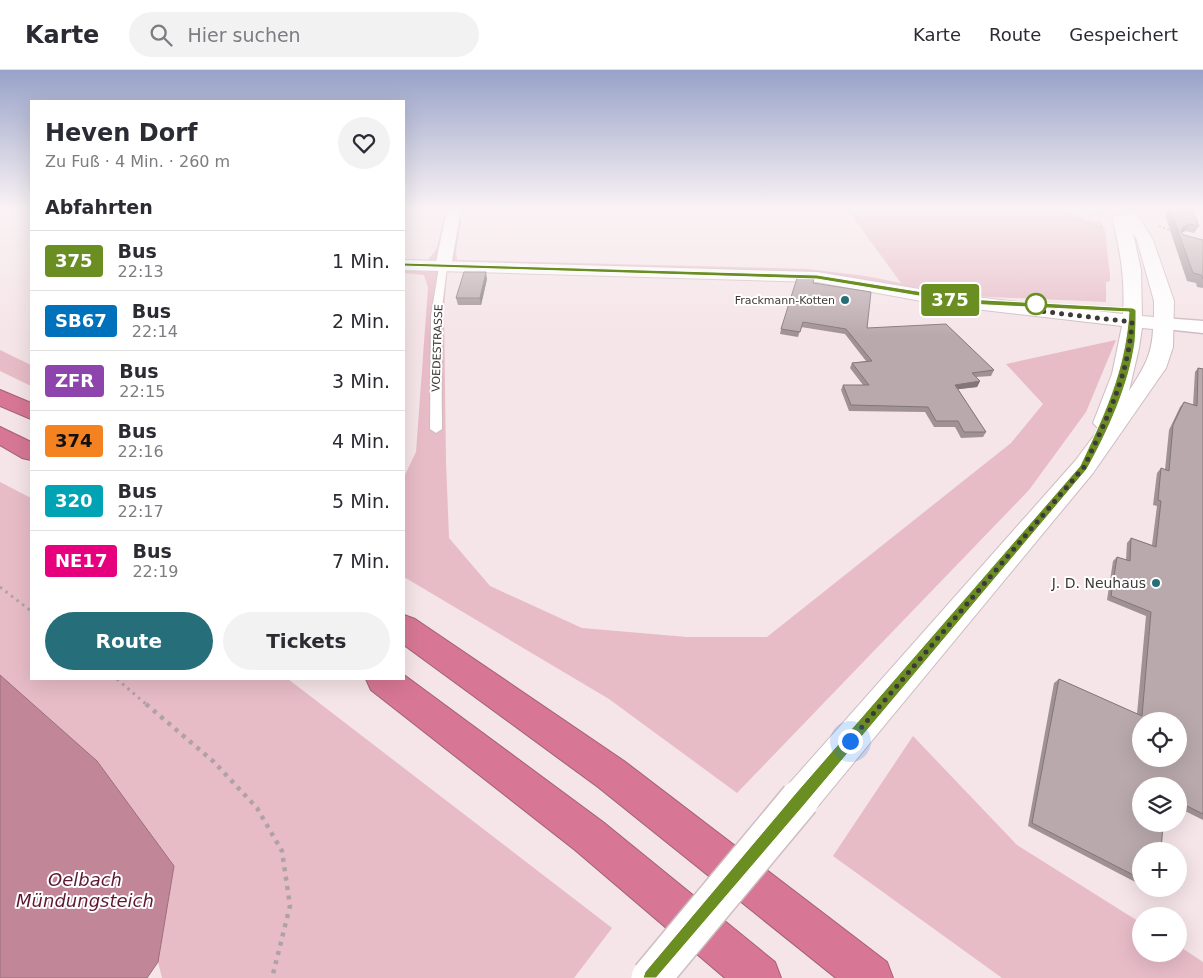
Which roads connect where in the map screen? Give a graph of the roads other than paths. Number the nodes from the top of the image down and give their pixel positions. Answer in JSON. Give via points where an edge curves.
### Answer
{"nodes":[{"id":1,"x":446,"y":251,"type":"edge"},
{"id":2,"x":1129,"y":251,"type":"edge"},
{"id":3,"x":1149,"y":251,"type":"edge"},
{"id":4,"x":405,"y":265,"type":"edge"},
{"id":5,"x":443,"y":267,"type":"junction"},
{"id":6,"x":1133,"y":316,"type":"junction"},
{"id":7,"x":1203,"y":317,"type":"edge"},
{"id":8,"x":1164,"y":318,"type":"junction"},
{"id":9,"x":1203,"y":327,"type":"edge"},
{"id":10,"x":0,"y":398,"type":"edge"},
{"id":11,"x":30,"y":412,"type":"edge"},
{"id":12,"x":436,"y":429,"type":"dead end"},
{"id":13,"x":0,"y":435,"type":"edge"},
{"id":14,"x":30,"y":451,"type":"edge"},
{"id":15,"x":1084,"y":467,"type":"junction"},
{"id":16,"x":405,"y":629,"type":"edge"},
{"id":17,"x":384,"y":680,"type":"edge"},
{"id":18,"x":650,"y":978,"type":"edge"},
{"id":19,"x":759,"y":978,"type":"edge"},
{"id":20,"x":871,"y":978,"type":"edge"}],
"edges":[{"from":1,"to":5,"type":"street","name":"VOEDESTRASSE"},
{"from":2,"to":6,"type":"street"},
{"from":3,"to":8,"type":"street","via":[[1164,302]]},
{"from":4,"to":5,"type":"street"},
{"from":5,"to":6,"type":"street","via":[[817,277],[934,297]]},
{"from":5,"to":12,"type":"lane","name":"VOEDESTRASSE","via":[[436,316]]},
{"from":6,"to":8,"type":"street"},
{"from":6,"to":15,"type":"street","via":[[1122,380]]},
{"from":7,"to":8,"type":"street"},
{"from":8,"to":9,"type":"street"},
{"from":8,"to":15,"type":"street","via":[[1163,346],[1155,368]]},
{"from":10,"to":11,"type":"highway"},
{"from":13,"to":14,"type":"highway"},
{"from":15,"to":18,"type":"street","bridge":true},
{"from":16,"to":20,"type":"highway","via":[[611,774]]},
{"from":17,"to":19,"type":"highway","via":[[589,836]]}]}
